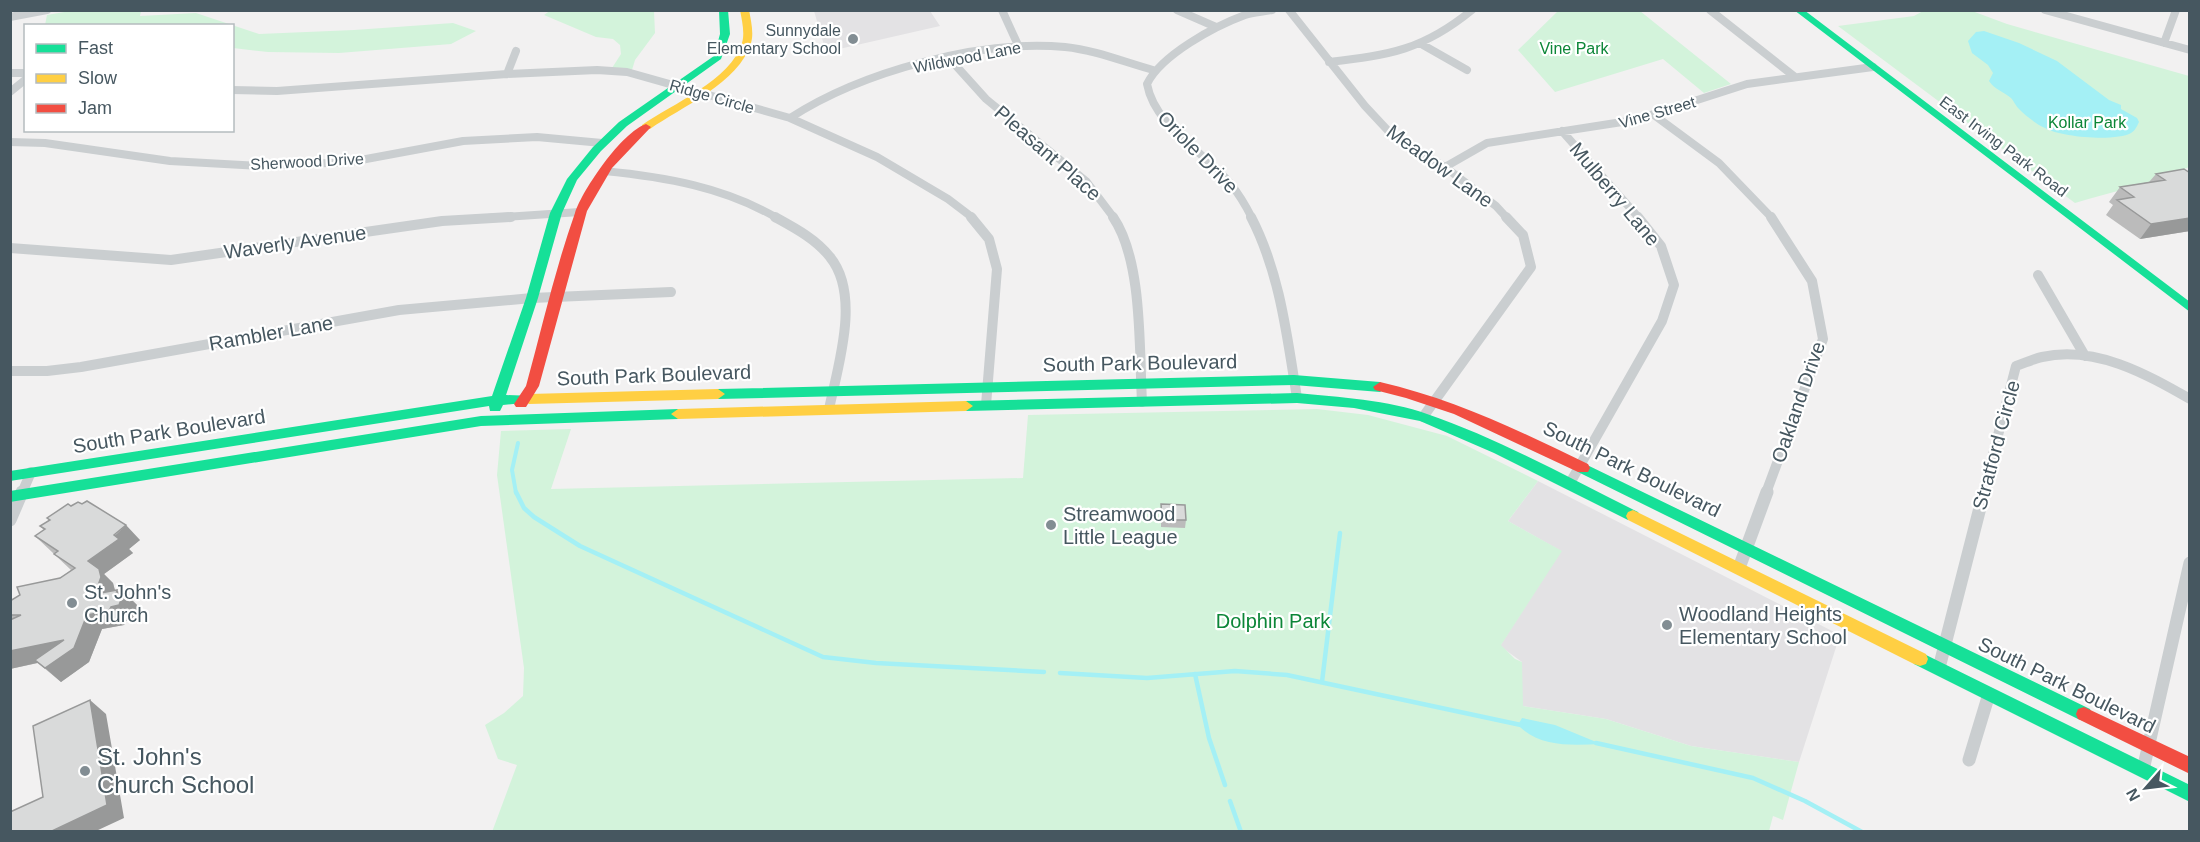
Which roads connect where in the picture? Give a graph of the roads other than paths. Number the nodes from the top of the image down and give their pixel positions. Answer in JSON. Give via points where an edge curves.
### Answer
{"nodes":[{"id":1,"x":47,"y":10,"type":"edge"},
{"id":2,"x":723,"y":10,"type":"edge"},
{"id":3,"x":744,"y":10,"type":"edge"},
{"id":4,"x":1002,"y":10,"type":"edge"},
{"id":5,"x":1178,"y":10,"type":"edge"},
{"id":6,"x":1272,"y":10,"type":"edge"},
{"id":7,"x":1289,"y":10,"type":"edge"},
{"id":8,"x":1472,"y":10,"type":"edge"},
{"id":9,"x":1710,"y":10,"type":"edge"},
{"id":10,"x":1798,"y":10,"type":"edge"},
{"id":11,"x":2045,"y":10,"type":"edge"},
{"id":12,"x":2176,"y":10,"type":"edge"},
{"id":13,"x":10,"y":18,"type":"edge"},
{"id":14,"x":1216,"y":27,"type":"junction"},
{"id":15,"x":2164,"y":43,"type":"junction"},
{"id":16,"x":1018,"y":45,"type":"junction"},
{"id":17,"x":1424,"y":45,"type":"junction"},
{"id":18,"x":2190,"y":50,"type":"edge"},
{"id":19,"x":516,"y":51,"type":"dead end"},
{"id":20,"x":949,"y":58,"type":"junction"},
{"id":21,"x":1329,"y":62,"type":"junction"},
{"id":22,"x":1873,"y":67,"type":"junction"},
{"id":23,"x":1153,"y":70,"type":"junction"},
{"id":24,"x":1467,"y":70,"type":"dead end"},
{"id":25,"x":507,"y":74,"type":"junction"},
{"id":26,"x":1795,"y":77,"type":"junction"},
{"id":27,"x":24,"y":81,"type":"edge"},
{"id":28,"x":679,"y":85,"type":"junction"},
{"id":29,"x":234,"y":90,"type":"edge"},
{"id":30,"x":10,"y":92,"type":"edge"},
{"id":31,"x":698,"y":92,"type":"junction"},
{"id":32,"x":1654,"y":115,"type":"junction"},
{"id":33,"x":790,"y":118,"type":"junction"},
{"id":34,"x":1563,"y":131,"type":"junction"},
{"id":35,"x":10,"y":142,"type":"edge"},
{"id":36,"x":602,"y":143,"type":"junction"},
{"id":37,"x":1445,"y":167,"type":"junction"},
{"id":38,"x":604,"y":171,"type":"junction"},
{"id":39,"x":580,"y":212,"type":"junction"},
{"id":40,"x":556,"y":213,"type":"junction"},
{"id":41,"x":12,"y":249,"type":"edge"},
{"id":42,"x":2038,"y":275,"type":"dead end"},
{"id":43,"x":671,"y":292,"type":"dead end"},
{"id":44,"x":557,"y":297,"type":"junction"},
{"id":45,"x":532,"y":298,"type":"junction"},
{"id":46,"x":2190,"y":308,"type":"edge"},
{"id":47,"x":2085,"y":356,"type":"junction"},
{"id":48,"x":10,"y":371,"type":"edge"},
{"id":49,"x":1294,"y":380,"type":"junction"},
{"id":50,"x":1140,"y":383,"type":"junction"},
{"id":51,"x":987,"y":386,"type":"junction"},
{"id":52,"x":833,"y":390,"type":"junction"},
{"id":53,"x":526,"y":398,"type":"junction"},
{"id":54,"x":1297,"y":398,"type":"junction"},
{"id":55,"x":2190,"y":399,"type":"edge"},
{"id":56,"x":498,"y":400,"type":"junction"},
{"id":57,"x":1434,"y":401,"type":"junction"},
{"id":58,"x":1142,"y":402,"type":"junction"},
{"id":59,"x":986,"y":405,"type":"junction"},
{"id":60,"x":829,"y":409,"type":"junction"},
{"id":61,"x":1423,"y":417,"type":"junction"},
{"id":62,"x":510,"y":419,"type":"junction"},
{"id":63,"x":489,"y":420,"type":"junction"},
{"id":64,"x":1580,"y":465,"type":"junction"},
{"id":65,"x":31,"y":472,"type":"junction"},
{"id":66,"x":10,"y":476,"type":"edge"},
{"id":67,"x":1570,"y":483,"type":"junction"},
{"id":68,"x":16,"y":496,"type":"edge"},
{"id":69,"x":10,"y":520,"type":"edge"},
{"id":70,"x":1747,"y":547,"type":"junction"},
{"id":71,"x":2190,"y":563,"type":"edge"},
{"id":72,"x":1739,"y":568,"type":"junction"},
{"id":73,"x":1944,"y":645,"type":"junction"},
{"id":74,"x":1939,"y":668,"type":"junction"},
{"id":75,"x":1989,"y":694,"type":"junction"},
{"id":76,"x":2149,"y":747,"type":"junction"},
{"id":77,"x":1969,"y":760,"type":"dead end"},
{"id":78,"x":2190,"y":766,"type":"edge"},
{"id":79,"x":2144,"y":770,"type":"junction"},
{"id":80,"x":2190,"y":794,"type":"edge"}],
"edges":[{"from":1,"to":13,"type":"street"},
{"from":2,"to":28,"type":"street","via":[[726,25],[721,53]]},
{"from":3,"to":31,"type":"street","via":[[748,32],[744,50],[730,67]]},
{"from":4,"to":16,"type":"street"},
{"from":5,"to":14,"type":"street"},
{"from":6,"to":14,"type":"street"},
{"from":7,"to":21,"type":"street","name":"Meadow Lane"},
{"from":8,"to":17,"type":"street","via":[[1450,30]]},
{"from":9,"to":26,"type":"street"},
{"from":10,"to":22,"type":"street","name":"East Irving Park Road"},
{"from":11,"to":15,"type":"street"},
{"from":12,"to":15,"type":"street"},
{"from":14,"to":23,"type":"street"},
{"from":15,"to":18,"type":"street"},
{"from":16,"to":20,"type":"street","name":"Wildwood Lane"},
{"from":16,"to":23,"type":"street","name":"Wildwood Lane","via":[[1066,47]]},
{"from":17,"to":21,"type":"street","via":[[1392,55]]},
{"from":17,"to":24,"type":"street"},
{"from":19,"to":25,"type":"street"},
{"from":20,"to":33,"type":"street","name":"Wildwood Lane","via":[[871,78],[831,93]]},
{"from":20,"to":50,"type":"street","name":"Pleasant Place","via":[[986,99],[1082,179],[1112,213],[1125,243],[1135,297]]},
{"from":21,"to":37,"type":"street","name":"Meadow Lane","via":[[1393,136]]},
{"from":22,"to":26,"type":"street","name":"Vine Street"},
{"from":22,"to":46,"type":"street","name":"East Irving Park Road"},
{"from":23,"to":49,"type":"street","name":"Oriole Drive","via":[[1146,85],[1153,105],[1229,182],[1259,228],[1271,260]]},
{"from":25,"to":28,"type":"street","name":"Ridge Circle","via":[[616,71]]},
{"from":25,"to":29,"type":"street","name":"Ridge Circle","via":[[277,92]]},
{"from":26,"to":32,"type":"street","name":"Vine Street","via":[[1741,86]]},
{"from":27,"to":30,"type":"street"},
{"from":28,"to":31,"type":"street","name":"Ridge Circle"},
{"from":28,"to":36,"type":"street"},
{"from":31,"to":33,"type":"street","name":"Ridge Circle"},
{"from":31,"to":38,"type":"street","via":[[640,132]]},
{"from":32,"to":34,"type":"street","name":"Vine Street"},
{"from":32,"to":70,"type":"street","name":"Oakland Drive","via":[[1719,163],[1769,213],[1812,281],[1823,339]]},
{"from":33,"to":51,"type":"street","name":"Ridge Circle","via":[[877,157],[948,199],[980,226],[989,239],[997,269]]},
{"from":34,"to":37,"type":"street","name":"Vine Street","via":[[1487,143]]},
{"from":34,"to":64,"type":"street","name":"Mulberry Lane","via":[[1661,246],[1674,285],[1662,321]]},
{"from":35,"to":36,"type":"street","name":"Sherwood Drive","via":[[45,143],[171,161],[261,166],[350,162],[463,141],[537,137]]},
{"from":36,"to":40,"type":"street","via":[[572,179]]},
{"from":37,"to":57,"type":"street","name":"Meadow Lane","via":[[1496,206],[1523,235],[1531,267]]},
{"from":38,"to":39,"type":"street"},
{"from":38,"to":52,"type":"street","via":[[679,180],[741,198],[764,208],[820,245],[832,258],[844,289],[845,312]]},
{"from":39,"to":40,"type":"street","name":"Waverly Avenue"},
{"from":39,"to":44,"type":"street"},
{"from":40,"to":41,"type":"street","name":"Waverly Avenue","via":[[442,222],[171,260]]},
{"from":40,"to":45,"type":"street"},
{"from":42,"to":47,"type":"street"},
{"from":43,"to":44,"type":"street","name":"Rambler Lane"},
{"from":44,"to":45,"type":"street","name":"Rambler Lane"},
{"from":44,"to":53,"type":"street"},
{"from":45,"to":48,"type":"street","name":"Rambler Lane","via":[[399,310],[81,367]]},
{"from":45,"to":56,"type":"street"},
{"from":47,"to":55,"type":"street","name":"Stratford Circle","via":[[2119,362]]},
{"from":47,"to":73,"type":"street","name":"Stratford Circle","via":[[2046,356],[2016,366]]},
{"from":49,"to":50,"type":"street","name":"South Park Boulevard"},
{"from":49,"to":54,"type":"street","name":"Oriole Drive"},
{"from":49,"to":57,"type":"street","name":"South Park Boulevard","via":[[1336,382]]},
{"from":50,"to":51,"type":"street","name":"South Park Boulevard"},
{"from":50,"to":58,"type":"street","name":"Pleasant Place"},
{"from":51,"to":52,"type":"street","name":"South Park Boulevard"},
{"from":51,"to":59,"type":"street","name":"Ridge Circle"},
{"from":52,"to":53,"type":"street","name":"South Park Boulevard"},
{"from":52,"to":60,"type":"street"},
{"from":53,"to":56,"type":"street","name":"South Park Boulevard"},
{"from":53,"to":62,"type":"street"},
{"from":54,"to":58,"type":"street","name":"South Park Boulevard"},
{"from":54,"to":61,"type":"street","name":"South Park Boulevard","via":[[1354,403]]},
{"from":56,"to":63,"type":"street"},
{"from":56,"to":65,"type":"street","name":"South Park Boulevard"},
{"from":57,"to":61,"type":"street","name":"Meadow Lane"},
{"from":57,"to":64,"type":"street","name":"South Park Boulevard"},
{"from":58,"to":59,"type":"street","name":"South Park Boulevard"},
{"from":59,"to":60,"type":"street","name":"South Park Boulevard"},
{"from":60,"to":62,"type":"street","name":"South Park Boulevard"},
{"from":61,"to":67,"type":"street","name":"South Park Boulevard"},
{"from":62,"to":63,"type":"street","name":"South Park Boulevard"},
{"from":63,"to":68,"type":"street","name":"South Park Boulevard"},
{"from":64,"to":67,"type":"street","name":"Mulberry Lane"},
{"from":64,"to":70,"type":"street","name":"South Park Boulevard"},
{"from":65,"to":66,"type":"street","name":"South Park Boulevard"},
{"from":65,"to":68,"type":"street"},
{"from":67,"to":72,"type":"street","name":"South Park Boulevard"},
{"from":68,"to":69,"type":"street"},
{"from":70,"to":72,"type":"street","name":"Oakland Drive"},
{"from":70,"to":73,"type":"street","name":"South Park Boulevard"},
{"from":71,"to":76,"type":"street"},
{"from":72,"to":74,"type":"street","name":"South Park Boulevard"},
{"from":73,"to":74,"type":"street","name":"Stratford Circle"},
{"from":73,"to":76,"type":"street","name":"South Park Boulevard"},
{"from":74,"to":75,"type":"street","name":"South Park Boulevard"},
{"from":75,"to":77,"type":"street"},
{"from":75,"to":79,"type":"street","name":"South Park Boulevard"},
{"from":76,"to":78,"type":"street","name":"South Park Boulevard"},
{"from":76,"to":79,"type":"street"},
{"from":79,"to":80,"type":"street","name":"South Park Boulevard"}]}
